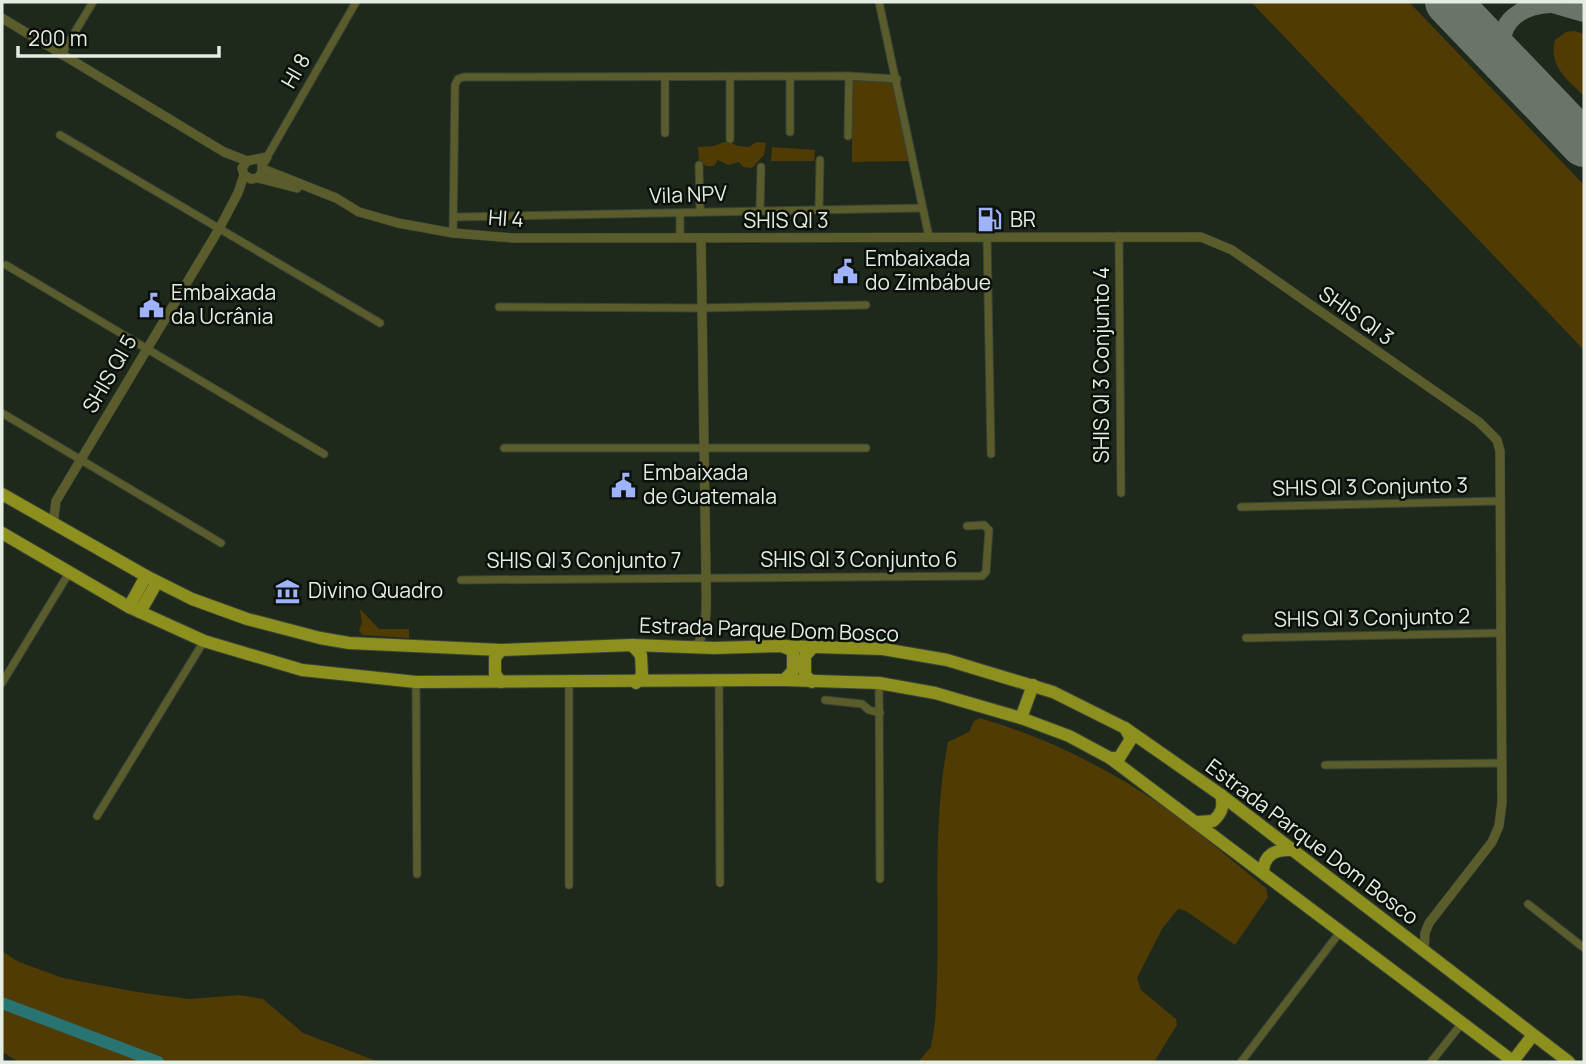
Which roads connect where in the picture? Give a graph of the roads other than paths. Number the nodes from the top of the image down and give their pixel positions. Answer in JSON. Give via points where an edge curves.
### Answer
{"nodes":[{"id":1,"x":93,"y":2,"type":"edge"},
{"id":2,"x":356,"y":2,"type":"edge"},
{"id":3,"x":879,"y":2,"type":"edge"},
{"id":4,"x":2,"y":18,"type":"edge"},
{"id":5,"x":61,"y":55,"type":"junction"},
{"id":6,"x":849,"y":76,"type":"junction"},
{"id":7,"x":665,"y":77,"type":"junction"},
{"id":8,"x":790,"y":77,"type":"junction"},
{"id":9,"x":730,"y":78,"type":"junction"},
{"id":10,"x":897,"y":79,"type":"junction"},
{"id":11,"x":665,"y":132,"type":"dead end"},
{"id":12,"x":790,"y":132,"type":"dead end"},
{"id":13,"x":60,"y":135,"type":"dead end"},
{"id":14,"x":848,"y":136,"type":"dead end"},
{"id":15,"x":730,"y":139,"type":"dead end"},
{"id":16,"x":267,"y":158,"type":"junction"},
{"id":17,"x":820,"y":160,"type":"dead end"},
{"id":18,"x":699,"y":165,"type":"dead end"},
{"id":19,"x":761,"y":167,"type":"dead end"},
{"id":20,"x":251,"y":172,"type":"junction"},
{"id":21,"x":818,"y":208,"type":"junction"},
{"id":22,"x":922,"y":208,"type":"junction"},
{"id":23,"x":760,"y":210,"type":"junction"},
{"id":24,"x":700,"y":212,"type":"junction"},
{"id":25,"x":680,"y":214,"type":"junction"},
{"id":26,"x":455,"y":216,"type":"junction"},
{"id":27,"x":219,"y":229,"type":"junction"},
{"id":28,"x":453,"y":233,"type":"junction"},
{"id":29,"x":987,"y":236,"type":"junction"},
{"id":30,"x":1119,"y":236,"type":"junction"},
{"id":31,"x":929,"y":237,"type":"junction"},
{"id":32,"x":701,"y":238,"type":"junction"},
{"id":33,"x":680,"y":239,"type":"junction"},
{"id":34,"x":6,"y":265,"type":"dead end"},
{"id":35,"x":866,"y":305,"type":"dead end"},
{"id":36,"x":499,"y":307,"type":"dead end"},
{"id":37,"x":701,"y":308,"type":"junction"},
{"id":38,"x":380,"y":323,"type":"dead end"},
{"id":39,"x":146,"y":348,"type":"junction"},
{"id":40,"x":2,"y":412,"type":"edge"},
{"id":41,"x":504,"y":448,"type":"dead end"},
{"id":42,"x":866,"y":448,"type":"dead end"},
{"id":43,"x":704,"y":450,"type":"junction"},
{"id":44,"x":324,"y":454,"type":"dead end"},
{"id":45,"x":990,"y":454,"type":"dead end"},
{"id":46,"x":80,"y":459,"type":"junction"},
{"id":47,"x":1121,"y":493,"type":"dead end"},
{"id":48,"x":2,"y":494,"type":"edge"},
{"id":49,"x":56,"y":500,"type":"junction"},
{"id":50,"x":2,"y":502,"type":"edge"},
{"id":51,"x":1501,"y":502,"type":"junction"},
{"id":52,"x":1241,"y":507,"type":"dead end"},
{"id":53,"x":36,"y":514,"type":"junction"},
{"id":54,"x":53,"y":524,"type":"junction"},
{"id":55,"x":967,"y":526,"type":"dead end"},
{"id":56,"x":2,"y":533,"type":"edge"},
{"id":57,"x":221,"y":543,"type":"dead end"},
{"id":58,"x":69,"y":573,"type":"junction"},
{"id":59,"x":706,"y":578,"type":"junction"},
{"id":60,"x":151,"y":579,"type":"junction"},
{"id":61,"x":461,"y":580,"type":"dead end"},
{"id":62,"x":134,"y":609,"type":"junction"},
{"id":63,"x":705,"y":628,"type":"junction"},
{"id":64,"x":1500,"y":633,"type":"junction"},
{"id":65,"x":1245,"y":638,"type":"dead end"},
{"id":66,"x":204,"y":642,"type":"junction"},
{"id":67,"x":632,"y":645,"type":"junction"},
{"id":68,"x":657,"y":646,"type":"junction"},
{"id":69,"x":782,"y":646,"type":"junction"},
{"id":70,"x":696,"y":647,"type":"junction"},
{"id":71,"x":813,"y":647,"type":"junction"},
{"id":72,"x":714,"y":648,"type":"junction"},
{"id":73,"x":486,"y":649,"type":"junction"},
{"id":74,"x":501,"y":650,"type":"junction"},
{"id":75,"x":784,"y":680,"type":"junction"},
{"id":76,"x":719,"y":681,"type":"junction"},
{"id":77,"x":2,"y":682,"type":"edge"},
{"id":78,"x":416,"y":682,"type":"junction"},
{"id":79,"x":485,"y":682,"type":"junction"},
{"id":80,"x":501,"y":682,"type":"junction"},
{"id":81,"x":569,"y":682,"type":"junction"},
{"id":82,"x":656,"y":682,"type":"junction"},
{"id":83,"x":812,"y":682,"type":"junction"},
{"id":84,"x":636,"y":683,"type":"junction"},
{"id":85,"x":879,"y":683,"type":"junction"},
{"id":86,"x":1033,"y":685,"type":"junction"},
{"id":87,"x":825,"y":700,"type":"dead end"},
{"id":88,"x":880,"y":713,"type":"junction"},
{"id":89,"x":1021,"y":718,"type":"junction"},
{"id":90,"x":1125,"y":728,"type":"junction"},
{"id":91,"x":1110,"y":758,"type":"junction"},
{"id":92,"x":1502,"y":763,"type":"junction"},
{"id":93,"x":1325,"y":765,"type":"dead end"},
{"id":94,"x":1221,"y":795,"type":"junction"},
{"id":95,"x":1240,"y":810,"type":"junction"},
{"id":96,"x":97,"y":816,"type":"dead end"},
{"id":97,"x":1198,"y":822,"type":"junction"},
{"id":98,"x":1218,"y":838,"type":"junction"},
{"id":99,"x":1292,"y":850,"type":"junction"},
{"id":100,"x":1263,"y":872,"type":"junction"},
{"id":101,"x":417,"y":874,"type":"dead end"},
{"id":102,"x":880,"y":879,"type":"dead end"},
{"id":103,"x":720,"y":883,"type":"dead end"},
{"id":104,"x":569,"y":885,"type":"dead end"},
{"id":105,"x":1528,"y":904,"type":"dead end"},
{"id":106,"x":1429,"y":923,"type":"junction"},
{"id":107,"x":1340,"y":932,"type":"junction"},
{"id":108,"x":1404,"y":936,"type":"junction"},
{"id":109,"x":1584,"y":948,"type":"edge"},
{"id":110,"x":1424,"y":952,"type":"junction"},
{"id":111,"x":1462,"y":1023,"type":"junction"},
{"id":112,"x":1533,"y":1035,"type":"junction"},
{"id":113,"x":1241,"y":1062,"type":"edge"},
{"id":114,"x":1432,"y":1062,"type":"edge"},
{"id":115,"x":1513,"y":1062,"type":"edge"},
{"id":116,"x":1569,"y":1062,"type":"edge"}],
"edges":[{"from":1,"to":5,"type":"street"},
{"from":2,"to":16,"type":"street","name":"HI 8"},
{"from":3,"to":10,"type":"street"},
{"from":4,"to":5,"type":"street","name":"HI 4"},
{"from":5,"to":20,"type":"street","name":"HI 4"},
{"from":6,"to":8,"type":"street"},
{"from":6,"to":10,"type":"street"},
{"from":6,"to":14,"type":"street"},
{"from":7,"to":9,"type":"street"},
{"from":7,"to":11,"type":"street"},
{"from":7,"to":26,"type":"street","via":[[458,79]]},
{"from":8,"to":9,"type":"street"},
{"from":8,"to":12,"type":"street"},
{"from":9,"to":15,"type":"street"},
{"from":10,"to":22,"type":"street"},
{"from":13,"to":27,"type":"street"},
{"from":16,"to":20,"type":"street"},
{"from":16,"to":20,"type":"street","name":"SHIS QI 5"},
{"from":17,"to":21,"type":"street"},
{"from":18,"to":24,"type":"street"},
{"from":19,"to":23,"type":"street"},
{"from":20,"to":27,"type":"street","name":"SHIS QI 5"},
{"from":20,"to":28,"type":"street","name":"HI 4","via":[[336,198],[359,212]]},
{"from":21,"to":22,"type":"street","name":"Vila NPV"},
{"from":21,"to":23,"type":"street","name":"Vila NPV"},
{"from":22,"to":31,"type":"street"},
{"from":23,"to":24,"type":"street","name":"Vila NPV"},
{"from":24,"to":25,"type":"street","name":"Vila NPV"},
{"from":25,"to":26,"type":"street","name":"Vila NPV"},
{"from":25,"to":33,"type":"street"},
{"from":26,"to":28,"type":"street"},
{"from":27,"to":38,"type":"street"},
{"from":27,"to":39,"type":"street","name":"SHIS QI 5"},
{"from":28,"to":33,"type":"street","name":"HI 4"},
{"from":29,"to":30,"type":"street","name":"SHIS QI 3"},
{"from":29,"to":31,"type":"street","name":"SHIS QI 3"},
{"from":29,"to":45,"type":"street"},
{"from":30,"to":47,"type":"street","name":"SHIS QI 3 Conjunto 4"},
{"from":30,"to":51,"type":"street","name":"SHIS QI 3","via":[[1201,237],[1243,258],[1490,431],[1500,451]]},
{"from":31,"to":32,"type":"street","name":"SHIS QI 3"},
{"from":32,"to":33,"type":"street","name":"SHIS QI 3"},
{"from":32,"to":37,"type":"street"},
{"from":34,"to":39,"type":"street"},
{"from":35,"to":37,"type":"street"},
{"from":36,"to":37,"type":"street"},
{"from":37,"to":43,"type":"street"},
{"from":39,"to":44,"type":"street"},
{"from":39,"to":46,"type":"street","name":"SHIS QI 5"},
{"from":40,"to":46,"type":"street"},
{"from":41,"to":43,"type":"street"},
{"from":42,"to":43,"type":"street"},
{"from":43,"to":59,"type":"street"},
{"from":46,"to":49,"type":"street","name":"SHIS QI 5"},
{"from":46,"to":57,"type":"street"},
{"from":48,"to":53,"type":"main road","name":"Estrada Parque Dom Bosco"},
{"from":49,"to":53,"type":"street","name":"SHIS QI 5"},
{"from":49,"to":54,"type":"street","name":"SHIS QI 5"},
{"from":50,"to":53,"type":"main road","via":[[25,515]]},
{"from":51,"to":52,"type":"street","name":"SHIS QI 3 Conjunto 3"},
{"from":51,"to":64,"type":"street","name":"SHIS QI 3"},
{"from":53,"to":54,"type":"main road","name":"Estrada Parque Dom Bosco"},
{"from":54,"to":60,"type":"main road","name":"Estrada Parque Dom Bosco"},
{"from":55,"to":59,"type":"street","name":"SHIS QI 3 Conjunto 6","via":[[984,524],[989,530],[982,576]]},
{"from":56,"to":58,"type":"main road"},
{"from":58,"to":62,"type":"main road"},
{"from":58,"to":77,"type":"street"},
{"from":59,"to":61,"type":"street","name":"SHIS QI 3 Conjunto 7"},
{"from":59,"to":63,"type":"street"},
{"from":60,"to":62,"type":"main road"},
{"from":60,"to":73,"type":"main road","name":"Estrada Parque Dom Bosco","via":[[237,615],[320,638]]},
{"from":62,"to":66,"type":"main road"},
{"from":63,"to":70,"type":"street"},
{"from":63,"to":72,"type":"street"},
{"from":64,"to":65,"type":"street","name":"SHIS QI 3 Conjunto 2"},
{"from":64,"to":92,"type":"street","name":"SHIS QI 3"},
{"from":66,"to":78,"type":"main road","via":[[302,670]]},
{"from":66,"to":96,"type":"street"},
{"from":67,"to":68,"type":"main road","name":"Estrada Parque Dom Bosco"},
{"from":67,"to":74,"type":"main road","name":"Estrada Parque Dom Bosco"},
{"from":67,"to":84,"type":"main road","via":[[642,654],[642,675]]},
{"from":68,"to":70,"type":"main road","name":"Estrada Parque Dom Bosco"},
{"from":68,"to":82,"type":"main road","via":[[650,654],[649,672]]},
{"from":69,"to":71,"type":"main road","name":"Estrada Parque Dom Bosco"},
{"from":69,"to":72,"type":"main road","name":"Estrada Parque Dom Bosco"},
{"from":69,"to":75,"type":"main road","via":[[790,649],[793,659],[793,671]]},
{"from":70,"to":72,"type":"main road","name":"Estrada Parque Dom Bosco"},
{"from":71,"to":83,"type":"main road","via":[[805,656],[805,675]]},
{"from":71,"to":86,"type":"main road","name":"Estrada Parque Dom Bosco","via":[[883,649],[947,660]]},
{"from":73,"to":74,"type":"main road","name":"Estrada Parque Dom Bosco"},
{"from":73,"to":79,"type":"main road","via":[[489,675]]},
{"from":74,"to":80,"type":"main road","via":[[495,658],[495,674]]},
{"from":75,"to":76,"type":"main road"},
{"from":75,"to":83,"type":"main road"},
{"from":76,"to":82,"type":"main road"},
{"from":76,"to":103,"type":"street"},
{"from":78,"to":79,"type":"main road"},
{"from":78,"to":101,"type":"street"},
{"from":79,"to":80,"type":"main road"},
{"from":80,"to":81,"type":"main road"},
{"from":81,"to":84,"type":"main road"},
{"from":81,"to":104,"type":"street"},
{"from":82,"to":84,"type":"main road"},
{"from":83,"to":85,"type":"main road"},
{"from":85,"to":88,"type":"street"},
{"from":85,"to":89,"type":"main road","via":[[935,693]]},
{"from":86,"to":89,"type":"main road"},
{"from":86,"to":90,"type":"main road","name":"Estrada Parque Dom Bosco"},
{"from":87,"to":88,"type":"street","via":[[862,704]]},
{"from":88,"to":102,"type":"street"},
{"from":89,"to":91,"type":"main road"},
{"from":90,"to":91,"type":"main road","via":[[1131,739],[1119,758]]},
{"from":90,"to":94,"type":"main road","name":"Estrada Parque Dom Bosco"},
{"from":91,"to":97,"type":"main road"},
{"from":92,"to":93,"type":"street"},
{"from":92,"to":106,"type":"street","name":"SHIS QI 3","via":[[1503,802],[1492,842]]},
{"from":94,"to":95,"type":"main road","name":"Estrada Parque Dom Bosco"},
{"from":94,"to":97,"type":"main road","via":[[1220,815],[1213,821]]},
{"from":95,"to":98,"type":"main road","via":[[1222,818]]},
{"from":95,"to":99,"type":"main road","name":"Estrada Parque Dom Bosco"},
{"from":97,"to":98,"type":"main road"},
{"from":98,"to":100,"type":"main road"},
{"from":99,"to":100,"type":"main road","via":[[1275,850]]},
{"from":99,"to":108,"type":"main road","name":"Estrada Parque Dom Bosco"},
{"from":100,"to":107,"type":"main road"},
{"from":105,"to":109,"type":"street"},
{"from":106,"to":108,"type":"street","name":"SHIS QI 3"},
{"from":106,"to":110,"type":"street","name":"SHIS QI 3"},
{"from":107,"to":111,"type":"main road"},
{"from":107,"to":113,"type":"street"},
{"from":108,"to":110,"type":"main road","name":"Estrada Parque Dom Bosco"},
{"from":110,"to":112,"type":"main road","name":"Estrada Parque Dom Bosco"},
{"from":111,"to":114,"type":"street"},
{"from":111,"to":115,"type":"main road"},
{"from":112,"to":115,"type":"main road"},
{"from":112,"to":116,"type":"main road","name":"Estrada Parque Dom Bosco"}]}
